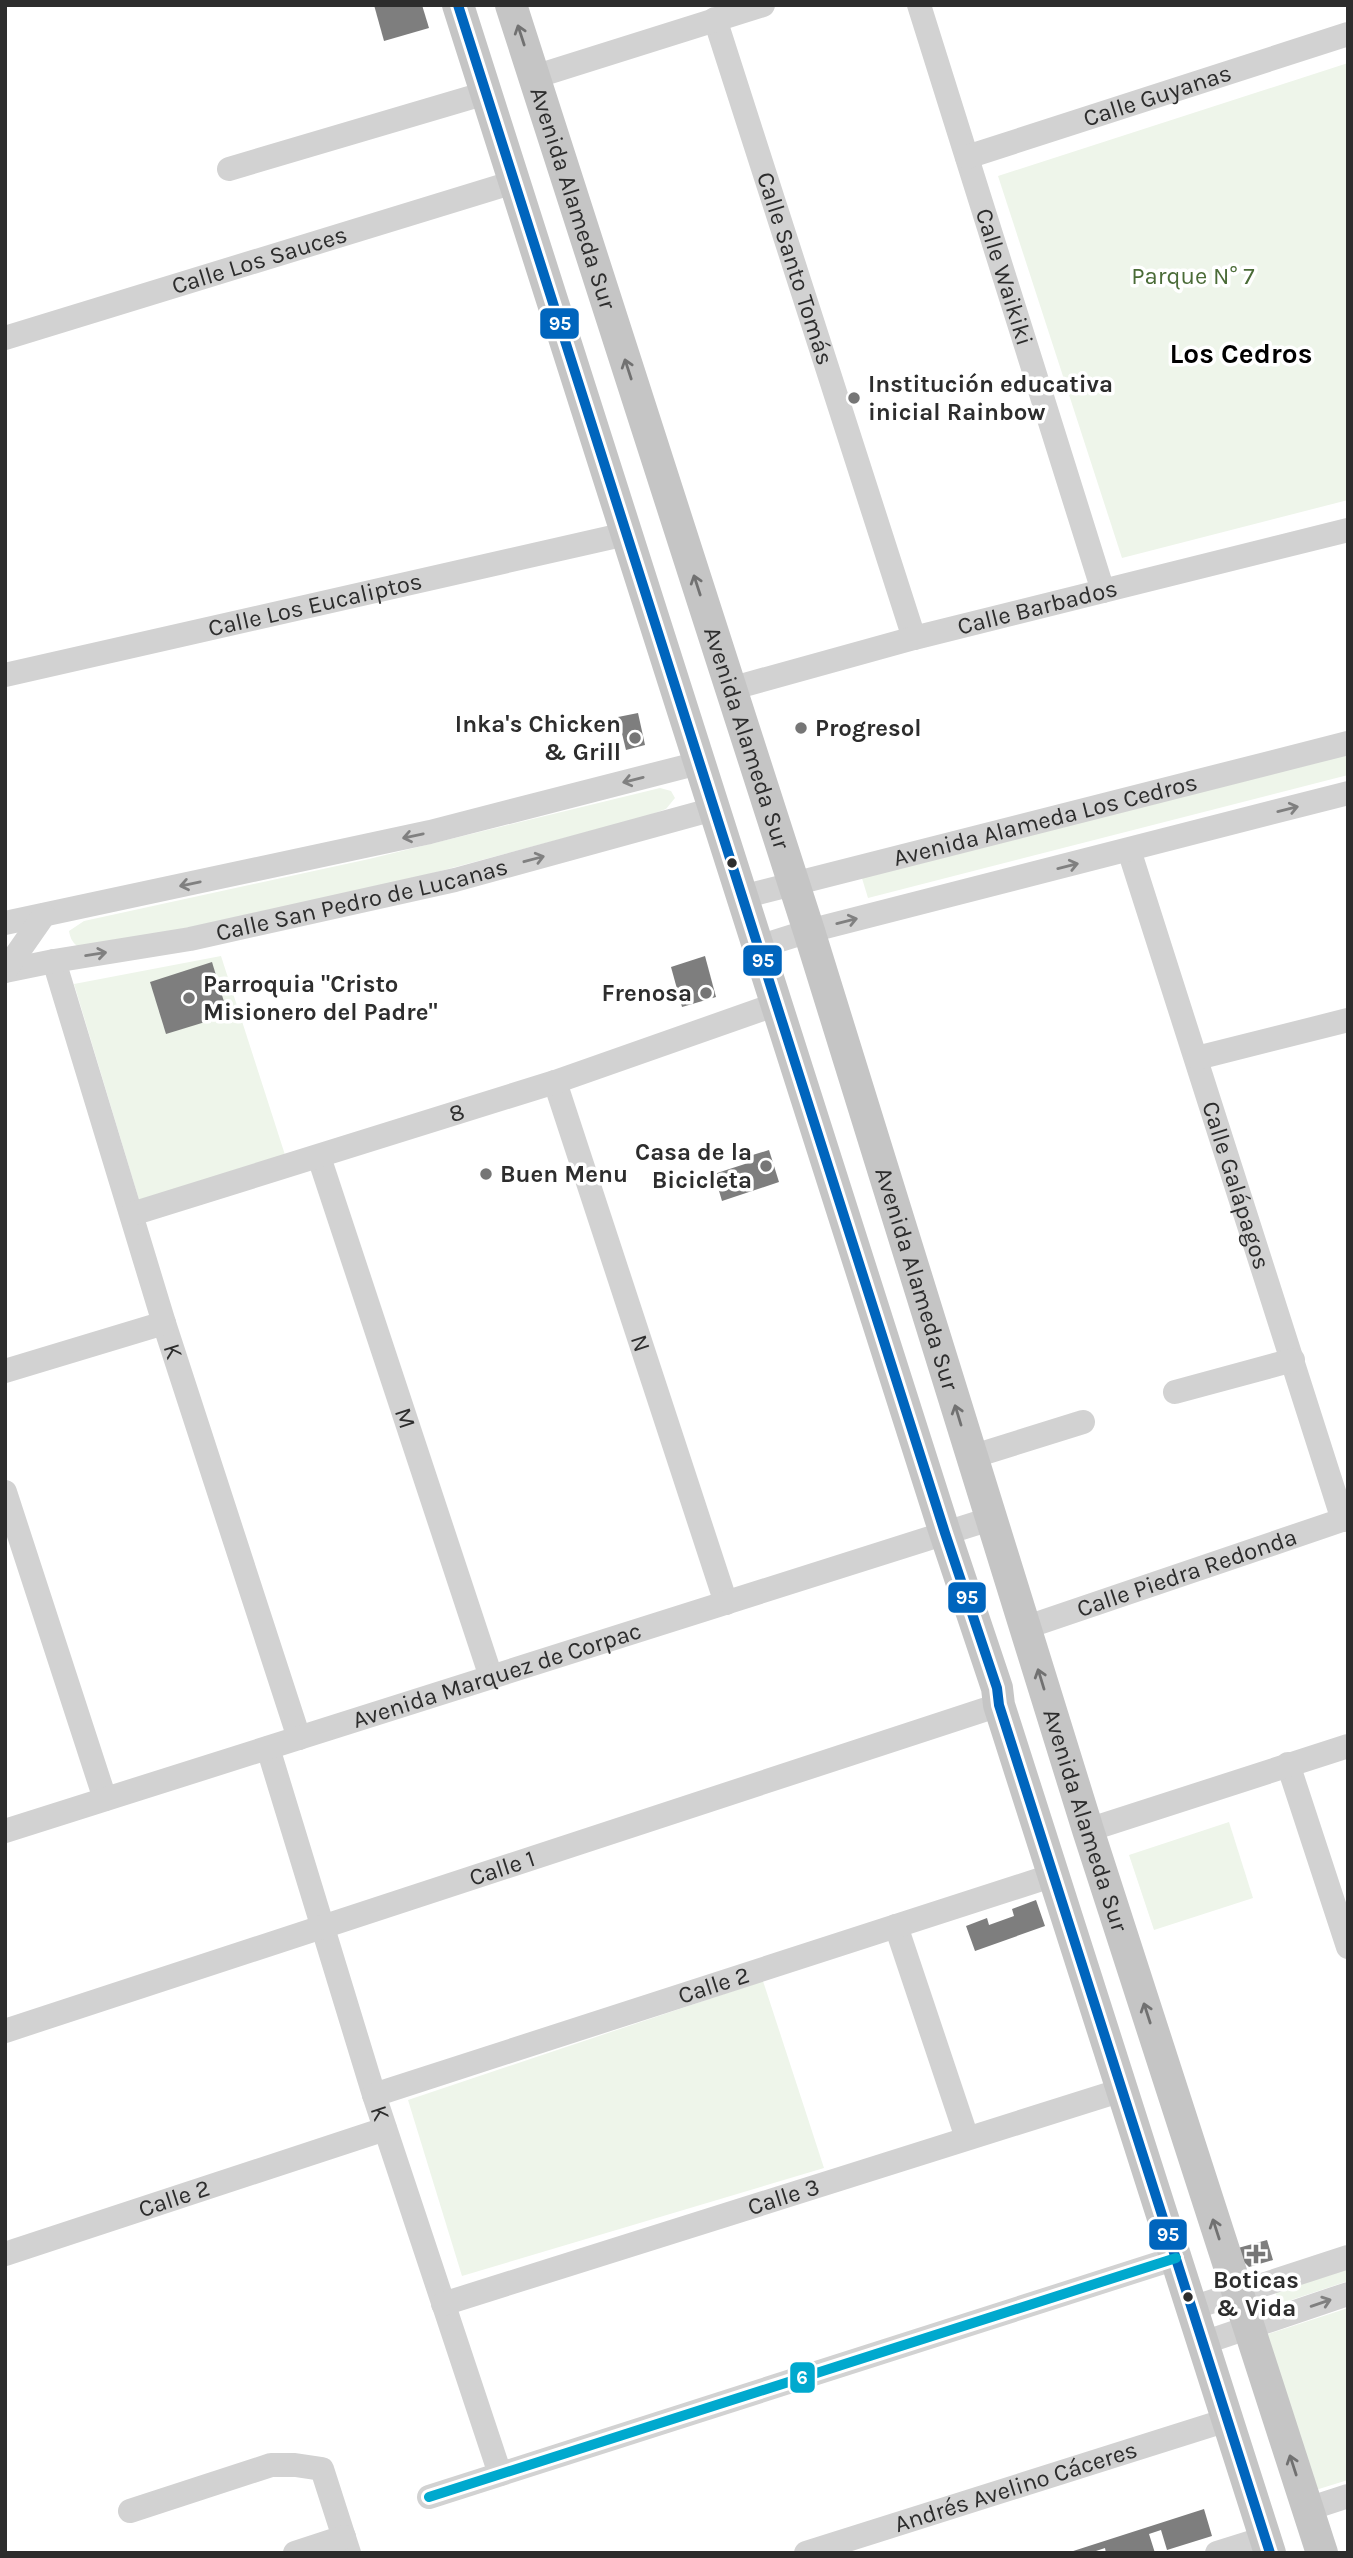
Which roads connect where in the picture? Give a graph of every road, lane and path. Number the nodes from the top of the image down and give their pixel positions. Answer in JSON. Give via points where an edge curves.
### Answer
{"nodes":[{"id":1,"x":458,"y":5,"type":"edge"},
{"id":2,"x":511,"y":5,"type":"edge"},
{"id":3,"x":763,"y":5,"type":"edge"},
{"id":4,"x":919,"y":5,"type":"edge"},
{"id":5,"x":715,"y":19,"type":"junction"},
{"id":6,"x":1348,"y":34,"type":"edge"},
{"id":7,"x":534,"y":77,"type":"junction"},
{"id":8,"x":486,"y":93,"type":"junction"},
{"id":9,"x":967,"y":157,"type":"junction"},
{"id":10,"x":229,"y":169,"type":"dead end"},
{"id":11,"x":514,"y":182,"type":"junction"},
{"id":12,"x":5,"y":338,"type":"edge"},
{"id":13,"x":1348,"y":530,"type":"edge"},
{"id":14,"x":626,"y":534,"type":"junction"},
{"id":15,"x":1102,"y":591,"type":"junction"},
{"id":16,"x":914,"y":638,"type":"junction"},
{"id":17,"x":5,"y":675,"type":"edge"},
{"id":18,"x":730,"y":689,"type":"junction"},
{"id":19,"x":1348,"y":743,"type":"edge"},
{"id":20,"x":699,"y":763,"type":"junction"},
{"id":21,"x":1348,"y":793,"type":"edge"},
{"id":22,"x":714,"y":809,"type":"junction"},
{"id":23,"x":1129,"y":850,"type":"junction"},
{"id":24,"x":794,"y":883,"type":"junction"},
{"id":25,"x":742,"y":897,"type":"junction"},
{"id":26,"x":44,"y":915,"type":"junction"},
{"id":27,"x":5,"y":923,"type":"edge"},
{"id":28,"x":809,"y":931,"type":"junction"},
{"id":29,"x":758,"y":947,"type":"junction"},
{"id":30,"x":54,"y":961,"type":"junction"},
{"id":31,"x":5,"y":971,"type":"edge"},
{"id":32,"x":777,"y":1004,"type":"junction"},
{"id":33,"x":1348,"y":1020,"type":"edge"},
{"id":34,"x":1197,"y":1058,"type":"junction"},
{"id":35,"x":555,"y":1082,"type":"junction"},
{"id":36,"x":319,"y":1157,"type":"junction"},
{"id":37,"x":132,"y":1214,"type":"junction"},
{"id":38,"x":164,"y":1323,"type":"junction"},
{"id":39,"x":1293,"y":1360,"type":"junction"},
{"id":40,"x":5,"y":1371,"type":"edge"},
{"id":41,"x":1175,"y":1392,"type":"dead end"},
{"id":42,"x":1083,"y":1422,"type":"dead end"},
{"id":43,"x":971,"y":1457,"type":"junction"},
{"id":44,"x":5,"y":1492,"type":"edge"},
{"id":45,"x":990,"y":1519,"type":"junction"},
{"id":46,"x":1345,"y":1519,"type":"edge"},
{"id":47,"x":945,"y":1533,"type":"junction"},
{"id":48,"x":726,"y":1603,"type":"junction"},
{"id":49,"x":1024,"y":1628,"type":"junction"},
{"id":50,"x":491,"y":1677,"type":"junction"},
{"id":51,"x":999,"y":1705,"type":"junction"},
{"id":52,"x":299,"y":1738,"type":"junction"},
{"id":53,"x":1348,"y":1746,"type":"edge"},
{"id":54,"x":268,"y":1748,"type":"junction"},
{"id":55,"x":1288,"y":1764,"type":"junction"},
{"id":56,"x":105,"y":1799,"type":"junction"},
{"id":57,"x":1088,"y":1829,"type":"junction"},
{"id":58,"x":5,"y":1831,"type":"edge"},
{"id":59,"x":1054,"y":1875,"type":"junction"},
{"id":60,"x":896,"y":1926,"type":"junction"},
{"id":61,"x":323,"y":1928,"type":"junction"},
{"id":62,"x":1348,"y":1947,"type":"edge"},
{"id":63,"x":5,"y":2031,"type":"edge"},
{"id":64,"x":1122,"y":2090,"type":"junction"},
{"id":65,"x":374,"y":2095,"type":"junction"},
{"id":66,"x":385,"y":2129,"type":"junction"},
{"id":67,"x":967,"y":2138,"type":"junction"},
{"id":68,"x":5,"y":2254,"type":"edge"},
{"id":69,"x":1348,"y":2257,"type":"edge"},
{"id":70,"x":1176,"y":2258,"type":"junction"},
{"id":71,"x":1237,"y":2294,"type":"junction"},
{"id":72,"x":1348,"y":2294,"type":"edge"},
{"id":73,"x":443,"y":2304,"type":"junction"},
{"id":74,"x":1192,"y":2308,"type":"junction"},
{"id":75,"x":1248,"y":2328,"type":"junction"},
{"id":76,"x":1203,"y":2343,"type":"junction"},
{"id":77,"x":1227,"y":2420,"type":"junction"},
{"id":78,"x":500,"y":2474,"type":"junction"},
{"id":79,"x":1348,"y":2496,"type":"edge"},
{"id":80,"x":429,"y":2497,"type":"dead end"},
{"id":81,"x":1308,"y":2509,"type":"junction"},
{"id":82,"x":130,"y":2511,"type":"dead end"},
{"id":83,"x":346,"y":2545,"type":"edge"},
{"id":84,"x":1267,"y":2545,"type":"edge"},
{"id":85,"x":295,"y":2553,"type":"edge"},
{"id":86,"x":806,"y":2553,"type":"edge"},
{"id":87,"x":1217,"y":2553,"type":"edge"},
{"id":88,"x":1322,"y":2553,"type":"edge"}],
"edges":[{"from":1,"to":8,"type":"main road","name":"Avenida Alameda Sur"},
{"from":7,"to":2,"type":"main road","name":"Avenida Alameda Sur","one_way":true},
{"from":3,"to":5,"type":"street"},
{"from":4,"to":9,"type":"street","name":"Calle Waikiki"},
{"from":5,"to":7,"type":"street"},
{"from":5,"to":16,"type":"street","name":"Calle Santo Tomás"},
{"from":6,"to":9,"type":"street","name":"Calle Guyanas"},
{"from":18,"to":7,"type":"main road","name":"Avenida Alameda Sur","one_way":true},
{"from":8,"to":10,"type":"street"},
{"from":8,"to":11,"type":"main road","name":"Avenida Alameda Sur"},
{"from":9,"to":15,"type":"street","name":"Calle Waikiki"},
{"from":11,"to":12,"type":"street","name":"Calle Los Sauces"},
{"from":11,"to":14,"type":"main road","name":"Avenida Alameda Sur"},
{"from":13,"to":15,"type":"street","name":"Calle Barbados"},
{"from":14,"to":17,"type":"street","name":"Calle Los Eucaliptos"},
{"from":14,"to":20,"type":"main road","name":"Avenida Alameda Sur"},
{"from":15,"to":16,"type":"street","name":"Calle Barbados"},
{"from":16,"to":18,"type":"street","name":"Calle Barbados"},
{"from":18,"to":24,"type":"main road","name":"Avenida Alameda Sur"},
{"from":19,"to":24,"type":"street","name":"Avenida Alameda Los Cedros"},
{"from":20,"to":22,"type":"main road","name":"Avenida Alameda Sur"},
{"from":20,"to":26,"type":"street","name":"Calle San Pedro de Lucanas","one_way":true,"via":[[430,832]]},
{"from":23,"to":21,"type":"street","name":"Avenida Alameda Los Cedros","one_way":true},
{"from":22,"to":25,"type":"main road","name":"Avenida Alameda Sur"},
{"from":30,"to":22,"type":"street","name":"Calle San Pedro de Lucanas","one_way":true,"via":[[190,940],[455,880]]},
{"from":28,"to":23,"type":"street","name":"Avenida Alameda Los Cedros","one_way":true},
{"from":23,"to":34,"type":"street","name":"Calle Galápagos"},
{"from":24,"to":25,"type":"street","name":"Avenida Alameda Los Cedros"},
{"from":24,"to":28,"type":"main road","name":"Avenida Alameda Sur"},
{"from":25,"to":29,"type":"main road","name":"Avenida Alameda Sur"},
{"from":26,"to":27,"type":"street","name":"Calle San Pedro de Lucanas"},
{"from":26,"to":31,"type":"street"},
{"from":28,"to":29,"type":"street","name":"Avenida Alameda Los Cedros"},
{"from":43,"to":28,"type":"main road","name":"Avenida Alameda Sur","one_way":true},
{"from":29,"to":32,"type":"main road","name":"Avenida Alameda Sur"},
{"from":30,"to":31,"type":"street","name":"Calle San Pedro de Lucanas"},
{"from":30,"to":37,"type":"street","name":"K"},
{"from":32,"to":35,"type":"street","name":"8"},
{"from":32,"to":47,"type":"main road","name":"Avenida Alameda Sur"},
{"from":33,"to":34,"type":"street"},
{"from":34,"to":39,"type":"street","name":"Calle Galápagos"},
{"from":35,"to":36,"type":"street","name":"8"},
{"from":35,"to":48,"type":"street","name":"N"},
{"from":36,"to":37,"type":"street","name":"8"},
{"from":36,"to":50,"type":"street","name":"M"},
{"from":37,"to":38,"type":"street","name":"K"},
{"from":38,"to":40,"type":"street"},
{"from":38,"to":52,"type":"street","name":"K"},
{"from":39,"to":41,"type":"street"},
{"from":39,"to":46,"type":"street","name":"Calle Galápagos"},
{"from":42,"to":43,"type":"street"},
{"from":43,"to":45,"type":"main road","name":"Avenida Alameda Sur"},
{"from":44,"to":56,"type":"street"},
{"from":45,"to":47,"type":"street","name":"Avenida Marquez de Corpac"},
{"from":45,"to":49,"type":"main road","name":"Avenida Alameda Sur"},
{"from":46,"to":49,"type":"street","name":"Calle Piedra Redonda"},
{"from":47,"to":48,"type":"street","name":"Avenida Marquez de Corpac"},
{"from":47,"to":51,"type":"main road","name":"Avenida Alameda Sur"},
{"from":48,"to":50,"type":"street","name":"Avenida Marquez de Corpac"},
{"from":57,"to":49,"type":"main road","name":"Avenida Alameda Sur","one_way":true},
{"from":50,"to":52,"type":"street","name":"Avenida Marquez de Corpac"},
{"from":51,"to":59,"type":"main road","name":"Avenida Alameda Sur"},
{"from":51,"to":61,"type":"street","name":"Calle 1"},
{"from":52,"to":54,"type":"street","name":"Avenida Marquez de Corpac"},
{"from":53,"to":55,"type":"street"},
{"from":54,"to":56,"type":"street","name":"Avenida Marquez de Corpac"},
{"from":54,"to":61,"type":"street","name":"K"},
{"from":55,"to":57,"type":"street"},
{"from":55,"to":62,"type":"street"},
{"from":56,"to":58,"type":"street","name":"Avenida Marquez de Corpac"},
{"from":71,"to":57,"type":"main road","name":"Avenida Alameda Sur","one_way":true},
{"from":59,"to":60,"type":"street","name":"Calle 2"},
{"from":59,"to":64,"type":"main road","name":"Avenida Alameda Sur"},
{"from":60,"to":65,"type":"street","name":"Calle 2"},
{"from":60,"to":67,"type":"street"},
{"from":61,"to":63,"type":"street","name":"Calle 1"},
{"from":61,"to":65,"type":"street","name":"K"},
{"from":64,"to":67,"type":"street","name":"Calle 3"},
{"from":64,"to":70,"type":"main road","name":"Avenida Alameda Sur"},
{"from":65,"to":66,"type":"street","name":"K"},
{"from":66,"to":68,"type":"street","name":"Calle 2"},
{"from":66,"to":73,"type":"street","name":"K"},
{"from":67,"to":73,"type":"street","name":"Calle 3"},
{"from":69,"to":71,"type":"street"},
{"from":70,"to":74,"type":"main road","name":"Avenida Alameda Sur"},
{"from":70,"to":78,"type":"street"},
{"from":71,"to":74,"type":"street"},
{"from":71,"to":75,"type":"main road","name":"Avenida Alameda Sur"},
{"from":75,"to":72,"type":"street","one_way":true},
{"from":73,"to":78,"type":"street","name":"K"},
{"from":74,"to":76,"type":"main road","name":"Avenida Alameda Sur"},
{"from":75,"to":76,"type":"street"},
{"from":81,"to":75,"type":"main road","name":"Avenida Alameda Sur","one_way":true},
{"from":76,"to":77,"type":"main road","name":"Avenida Alameda Sur"},
{"from":77,"to":84,"type":"main road","name":"Avenida Alameda Sur"},
{"from":77,"to":86,"type":"street","name":"Andrés Avelino Cáceres"},
{"from":78,"to":80,"type":"street"},
{"from":79,"to":81,"type":"street"},
{"from":81,"to":88,"type":"main road","name":"Avenida Alameda Sur"},
{"from":82,"to":83,"type":"street","via":[[271,2465],[322,2469]]},
{"from":83,"to":85,"type":"street"},
{"from":84,"to":87,"type":"street"}]}
